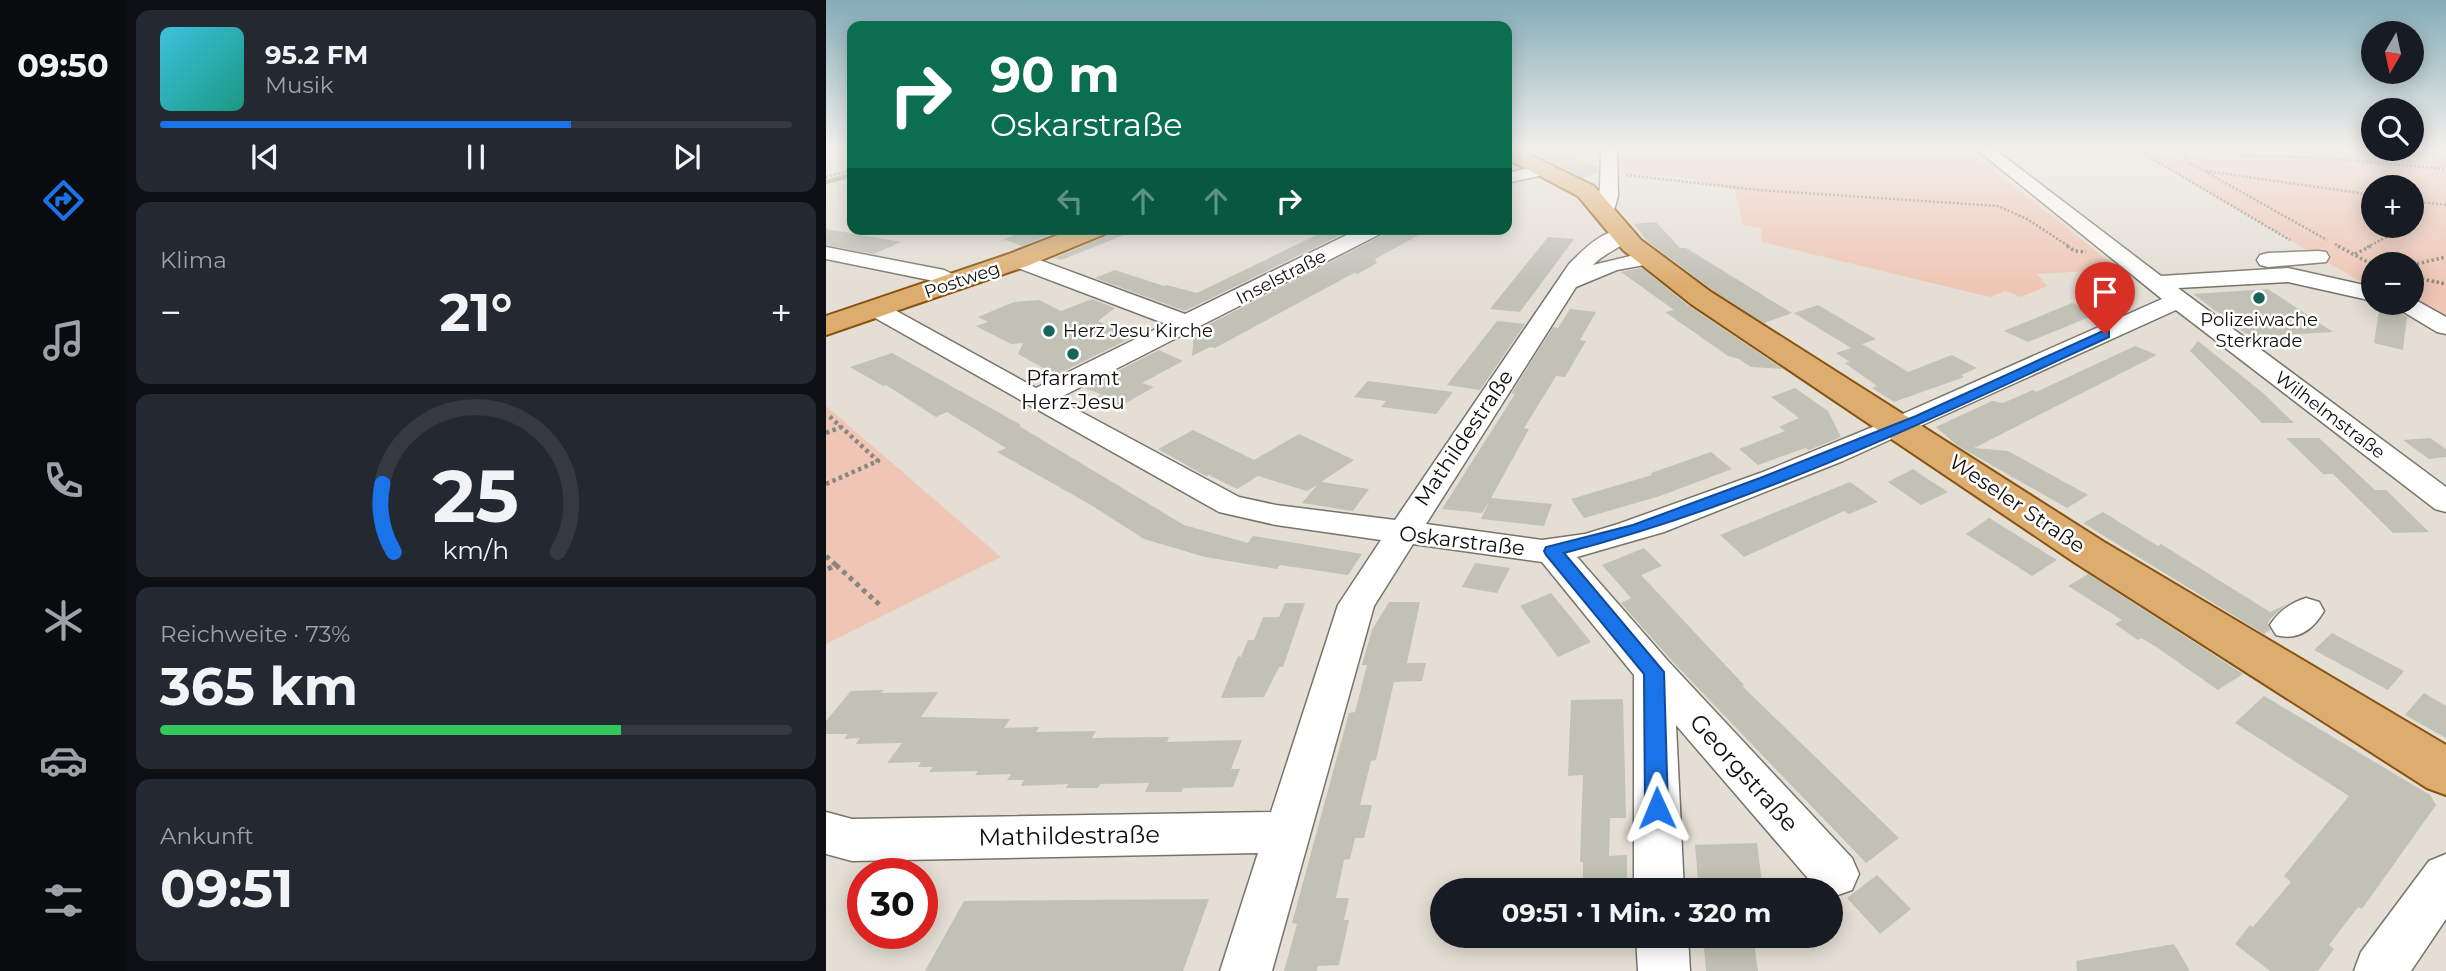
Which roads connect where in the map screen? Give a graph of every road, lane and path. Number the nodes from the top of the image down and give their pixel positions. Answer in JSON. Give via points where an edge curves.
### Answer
{"nodes":[{"id":1,"x":1585,"y":193,"type":"edge"},
{"id":2,"x":1610,"y":193,"type":"edge"},
{"id":3,"x":1808,"y":193,"type":"edge"},
{"id":4,"x":2041,"y":193,"type":"edge"},
{"id":5,"x":2210,"y":193,"type":"edge"},
{"id":6,"x":2243,"y":193,"type":"edge"},
{"id":7,"x":2424,"y":203,"type":"edge"},
{"id":8,"x":2446,"y":205,"type":"edge"},
{"id":9,"x":1605,"y":213,"type":"junction"},
{"id":10,"x":1081,"y":235,"type":"edge"},
{"id":11,"x":1363,"y":235,"type":"edge"},
{"id":12,"x":1623,"y":235,"type":"junction"},
{"id":13,"x":2385,"y":238,"type":"edge"},
{"id":14,"x":826,"y":253,"type":"edge"},
{"id":15,"x":2354,"y":255,"type":"junction"},
{"id":16,"x":2318,"y":257,"type":"joint"},
{"id":17,"x":2446,"y":257,"type":"edge"},
{"id":18,"x":1647,"y":258,"type":"junction"},
{"id":19,"x":2361,"y":259,"type":"edge"},
{"id":20,"x":1018,"y":260,"type":"junction"},
{"id":21,"x":2244,"y":262,"type":"junction"},
{"id":22,"x":2424,"y":262,"type":"edge"},
{"id":23,"x":2137,"y":269,"type":"junction"},
{"id":24,"x":2267,"y":276,"type":"junction"},
{"id":25,"x":2424,"y":279,"type":"edge"},
{"id":26,"x":953,"y":283,"type":"junction"},
{"id":27,"x":2446,"y":284,"type":"edge"},
{"id":28,"x":1567,"y":285,"type":"junction"},
{"id":29,"x":2361,"y":291,"type":"edge"},
{"id":30,"x":2178,"y":300,"type":"junction"},
{"id":31,"x":2424,"y":306,"type":"edge"},
{"id":32,"x":876,"y":309,"type":"junction"},
{"id":33,"x":2446,"y":310,"type":"edge"},
{"id":34,"x":2424,"y":314,"type":"edge"},
{"id":35,"x":1189,"y":324,"type":"junction"},
{"id":36,"x":826,"y":326,"type":"edge"},
{"id":37,"x":2446,"y":327,"type":"edge"},
{"id":38,"x":1035,"y":399,"type":"junction"},
{"id":39,"x":828,"y":415,"type":"dead end"},
{"id":40,"x":841,"y":427,"type":"junction"},
{"id":41,"x":1901,"y":428,"type":"junction"},
{"id":42,"x":826,"y":433,"type":"edge"},
{"id":43,"x":826,"y":484,"type":"edge"},
{"id":44,"x":2446,"y":502,"type":"edge"},
{"id":45,"x":1401,"y":534,"type":"junction"},
{"id":46,"x":1552,"y":551,"type":"junction"},
{"id":47,"x":826,"y":556,"type":"edge"},
{"id":48,"x":836,"y":565,"type":"junction"},
{"id":49,"x":826,"y":570,"type":"edge"},
{"id":50,"x":883,"y":607,"type":"dead end"},
{"id":51,"x":1654,"y":672,"type":"junction"},
{"id":52,"x":2446,"y":772,"type":"edge"},
{"id":53,"x":1287,"y":832,"type":"junction"},
{"id":54,"x":839,"y":836,"type":"edge"},
{"id":55,"x":1835,"y":874,"type":"dead end"},
{"id":56,"x":2446,"y":877,"type":"edge"},
{"id":57,"x":1659,"y":878,"type":"edge"},
{"id":58,"x":1663,"y":948,"type":"edge"},
{"id":59,"x":1246,"y":971,"type":"edge"},
{"id":60,"x":1664,"y":971,"type":"edge"},
{"id":61,"x":2380,"y":971,"type":"edge"}],
"edges":[{"from":1,"to":9,"type":"main road","name":"Weseler Straße"},
{"from":2,"to":9,"type":"street"},
{"from":3,"to":23,"type":"path","via":[[1998,206],[2076,251]]},
{"from":4,"to":23,"type":"street","name":"Wilhelmstraße"},
{"from":5,"to":16,"type":"path"},
{"from":6,"to":15,"type":"path"},
{"from":7,"to":8,"type":"path"},
{"from":9,"to":12,"type":"main road","name":"Weseler Straße"},
{"from":10,"to":20,"type":"main road","name":"Postweg"},
{"from":11,"to":35,"type":"street","name":"Inselstraße"},
{"from":12,"to":18,"type":"main road","name":"Weseler Straße"},
{"from":12,"to":28,"type":"street","name":"Mathildestraße","via":[[1586,257]]},
{"from":13,"to":15,"type":"path"},
{"from":14,"to":26,"type":"street","via":[[936,275]]},
{"from":15,"to":19,"type":"path"},
{"from":16,"to":21,"type":"street"},
{"from":17,"to":22,"type":"path"},
{"from":18,"to":28,"type":"street","via":[[1594,271]]},
{"from":18,"to":41,"type":"main road","name":"Weseler Straße"},
{"from":20,"to":26,"type":"main road","name":"Postweg"},
{"from":20,"to":35,"type":"street"},
{"from":21,"to":23,"type":"street"},
{"from":21,"to":24,"type":"street"},
{"from":23,"to":24,"type":"street"},
{"from":23,"to":30,"type":"street","name":"Wilhelmstraße"},
{"from":24,"to":29,"type":"street","via":[[2288,275]]},
{"from":25,"to":27,"type":"path"},
{"from":26,"to":32,"type":"main road","name":"Postweg"},
{"from":28,"to":45,"type":"street","name":"Mathildestraße"},
{"from":30,"to":41,"type":"street","name":"Oskarstraße"},
{"from":30,"to":44,"type":"street","name":"Wilhelmstraße"},
{"from":31,"to":33,"type":"street"},
{"from":32,"to":36,"type":"main road","name":"Postweg"},
{"from":32,"to":38,"type":"street","name":"Oskarstraße"},
{"from":34,"to":37,"type":"street"},
{"from":35,"to":38,"type":"street","name":"Inselstraße"},
{"from":38,"to":45,"type":"street","name":"Oskarstraße","via":[[1230,505]]},
{"from":39,"to":40,"type":"path"},
{"from":40,"to":42,"type":"path"},
{"from":40,"to":43,"type":"path","via":[[878,461]]},
{"from":41,"to":46,"type":"street","name":"Oskarstraße","via":[[1638,529]]},
{"from":41,"to":52,"type":"main road","name":"Weseler Straße","via":[[2208,628]]},
{"from":45,"to":46,"type":"street","name":"Oskarstraße"},
{"from":45,"to":53,"type":"street","name":"Mathildestraße","via":[[1356,605]]},
{"from":46,"to":51,"type":"street","name":"Georgstraße"},
{"from":47,"to":48,"type":"path"},
{"from":48,"to":49,"type":"path"},
{"from":48,"to":50,"type":"path"},
{"from":51,"to":55,"type":"street","name":"Georgstraße"},
{"from":51,"to":57,"type":"street","name":"Georgstraße"},
{"from":53,"to":54,"type":"street","name":"Mathildestraße"},
{"from":53,"to":59,"type":"street","name":"Mathildestraße"},
{"from":56,"to":61,"type":"street"},
{"from":58,"to":60,"type":"street"}]}
